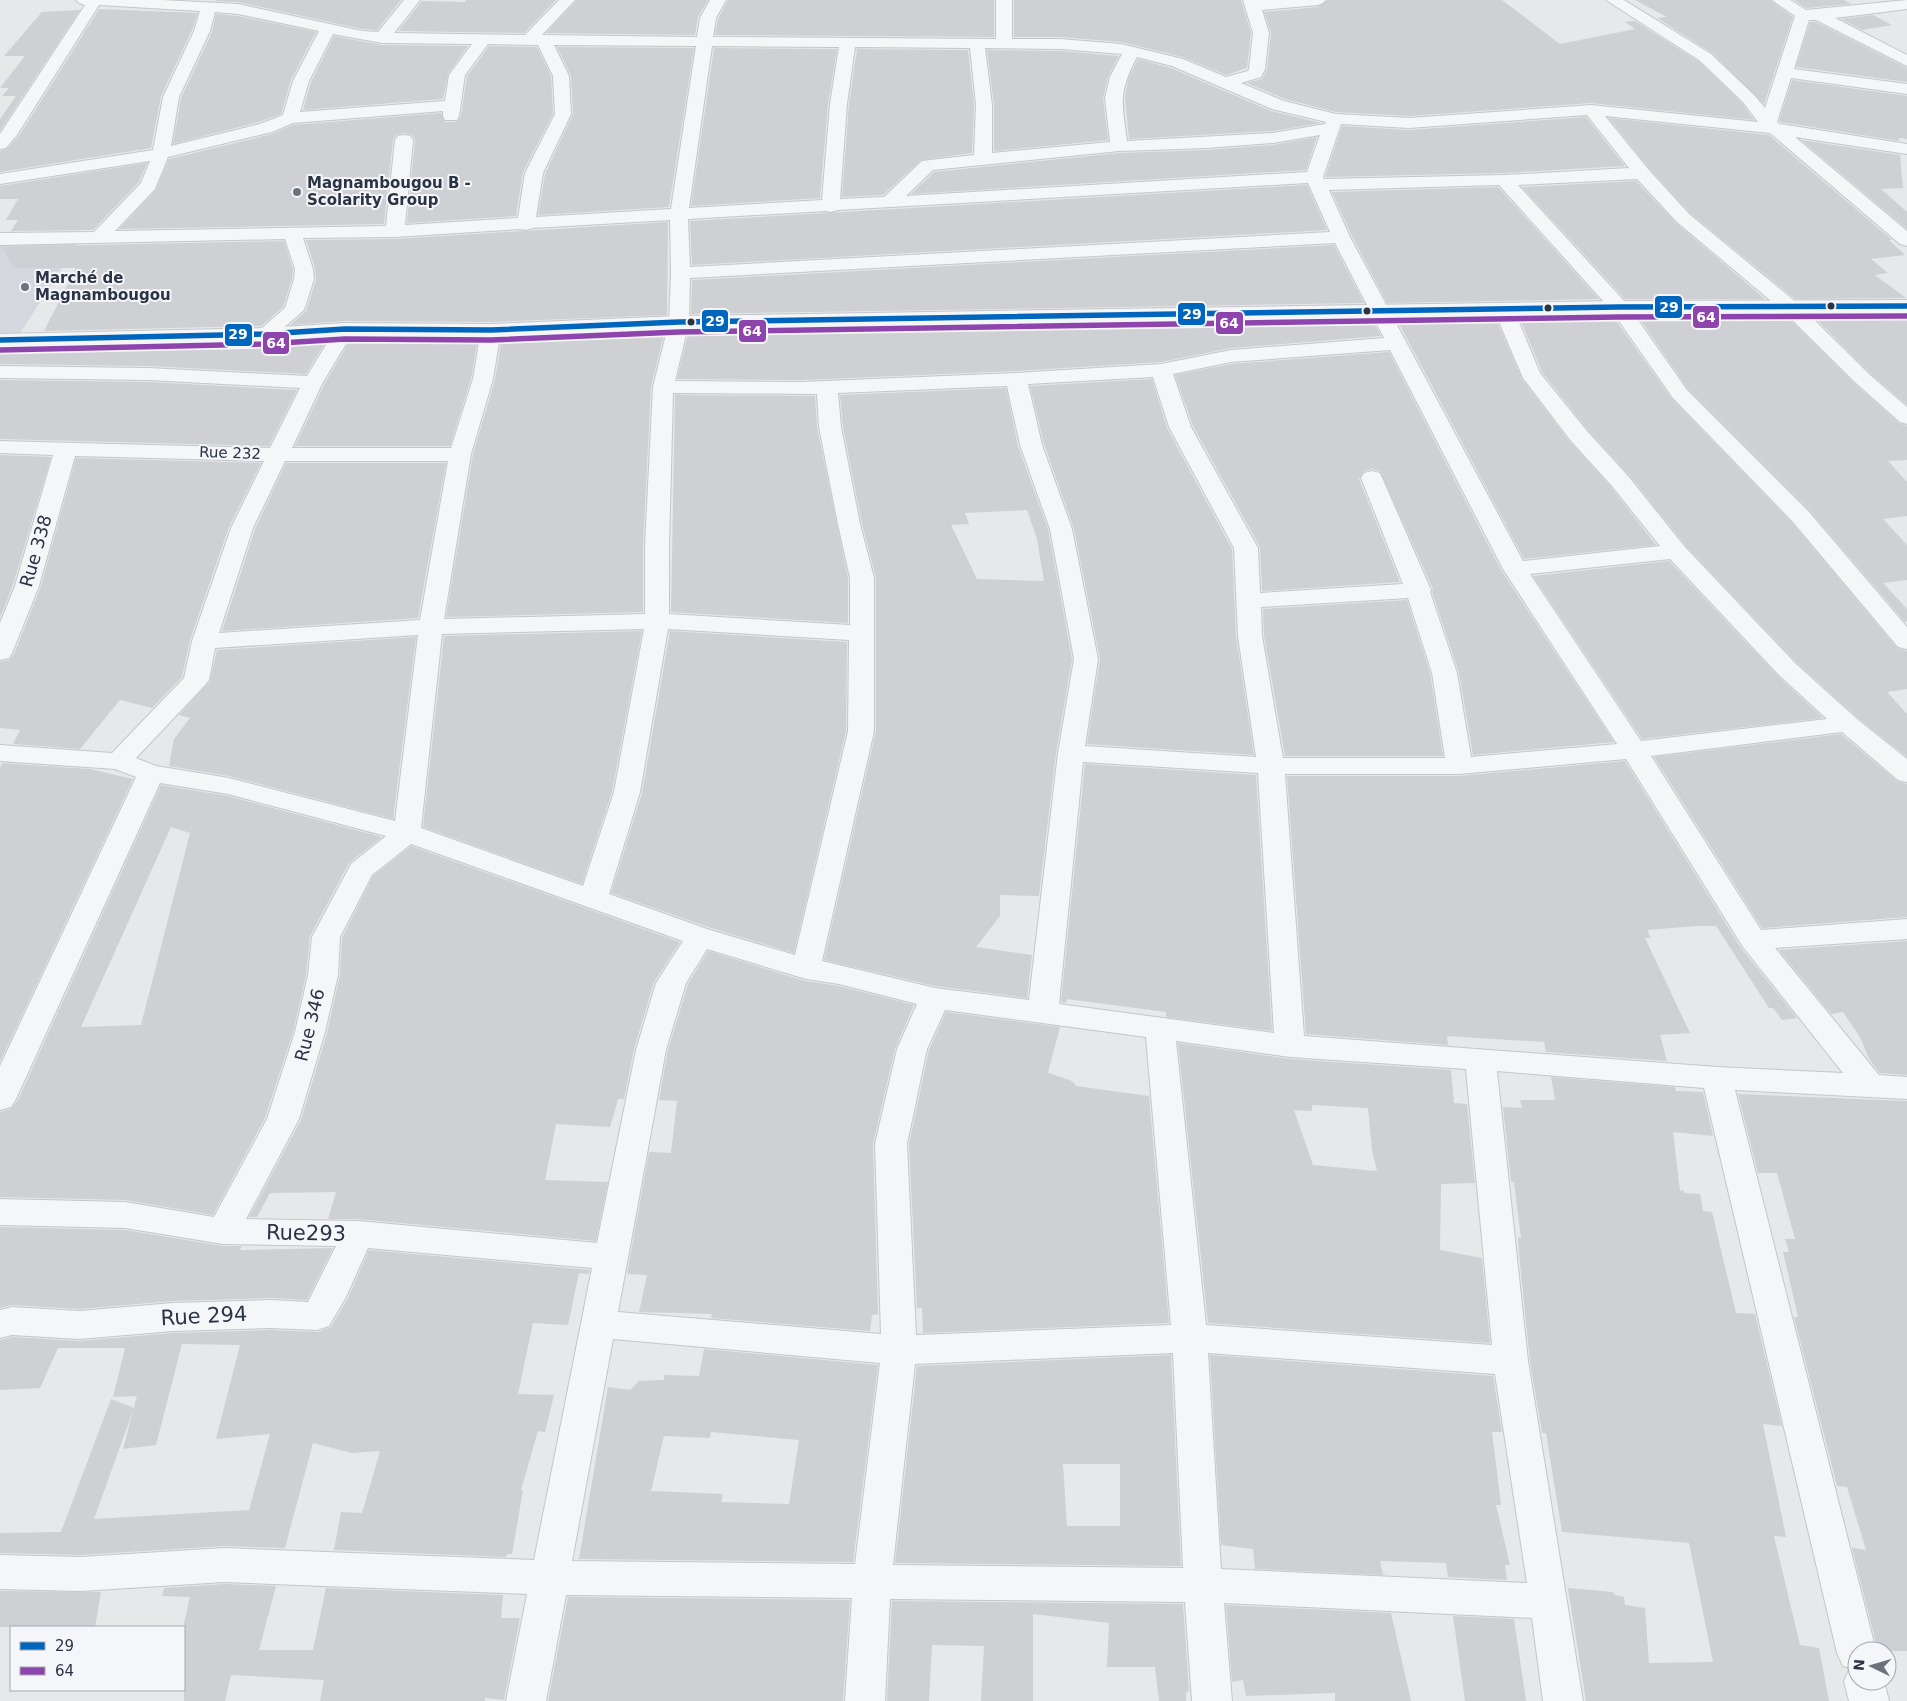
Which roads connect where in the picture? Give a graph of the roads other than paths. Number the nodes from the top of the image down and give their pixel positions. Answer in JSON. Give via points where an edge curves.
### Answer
{"nodes":[{"id":1,"x":84,"y":0,"type":"edge"},
{"id":2,"x":95,"y":0,"type":"edge"},
{"id":3,"x":253,"y":0,"type":"edge"},
{"id":4,"x":412,"y":0,"type":"edge"},
{"id":5,"x":567,"y":0,"type":"edge"},
{"id":6,"x":718,"y":0,"type":"edge"},
{"id":7,"x":1004,"y":0,"type":"edge"},
{"id":8,"x":1318,"y":0,"type":"edge"},
{"id":9,"x":1614,"y":0,"type":"edge"},
{"id":10,"x":1780,"y":0,"type":"edge"},
{"id":11,"x":1902,"y":0,"type":"edge"},
{"id":12,"x":118,"y":1,"type":"edge"},
{"id":13,"x":1252,"y":3,"type":"edge"},
{"id":14,"x":1907,"y":3,"type":"edge"},
{"id":15,"x":209,"y":8,"type":"junction"},
{"id":16,"x":238,"y":10,"type":"junction"},
{"id":17,"x":1811,"y":15,"type":"junction"},
{"id":18,"x":328,"y":29,"type":"junction"},
{"id":19,"x":382,"y":38,"type":"junction"},
{"id":20,"x":483,"y":40,"type":"junction"},
{"id":21,"x":536,"y":41,"type":"junction"},
{"id":22,"x":706,"y":42,"type":"junction"},
{"id":23,"x":848,"y":43,"type":"junction"},
{"id":24,"x":977,"y":43,"type":"junction"},
{"id":25,"x":1004,"y":43,"type":"junction"},
{"id":26,"x":1132,"y":51,"type":"junction"},
{"id":27,"x":1907,"y":61,"type":"edge"},
{"id":28,"x":1784,"y":72,"type":"junction"},
{"id":29,"x":1224,"y":83,"type":"junction"},
{"id":30,"x":1907,"y":89,"type":"edge"},
{"id":31,"x":1591,"y":110,"type":"junction"},
{"id":32,"x":290,"y":118,"type":"junction"},
{"id":33,"x":1334,"y":124,"type":"junction"},
{"id":34,"x":1772,"y":126,"type":"junction"},
{"id":35,"x":3,"y":138,"type":"edge"},
{"id":36,"x":404,"y":140,"type":"dead end"},
{"id":37,"x":1119,"y":146,"type":"junction"},
{"id":38,"x":1907,"y":149,"type":"edge"},
{"id":39,"x":161,"y":154,"type":"junction"},
{"id":40,"x":983,"y":158,"type":"junction"},
{"id":41,"x":1642,"y":173,"type":"junction"},
{"id":42,"x":0,"y":179,"type":"edge"},
{"id":43,"x":1504,"y":180,"type":"junction"},
{"id":44,"x":1315,"y":181,"type":"junction"},
{"id":45,"x":888,"y":203,"type":"junction"},
{"id":46,"x":831,"y":207,"type":"junction"},
{"id":47,"x":679,"y":214,"type":"junction"},
{"id":48,"x":526,"y":225,"type":"junction"},
{"id":49,"x":395,"y":231,"type":"junction"},
{"id":50,"x":293,"y":235,"type":"junction"},
{"id":51,"x":100,"y":236,"type":"junction"},
{"id":52,"x":1341,"y":237,"type":"junction"},
{"id":53,"x":0,"y":239,"type":"edge"},
{"id":54,"x":1907,"y":240,"type":"edge"},
{"id":55,"x":681,"y":273,"type":"junction"},
{"id":56,"x":1907,"y":306,"type":"edge"},
{"id":57,"x":1618,"y":307,"type":"junction"},
{"id":58,"x":1790,"y":307,"type":"junction"},
{"id":59,"x":1504,"y":310,"type":"junction"},
{"id":60,"x":1380,"y":312,"type":"junction"},
{"id":61,"x":679,"y":322,"type":"junction"},
{"id":62,"x":345,"y":329,"type":"junction"},
{"id":63,"x":491,"y":330,"type":"junction"},
{"id":64,"x":265,"y":334,"type":"junction"},
{"id":65,"x":0,"y":340,"type":"edge"},
{"id":66,"x":1396,"y":344,"type":"junction"},
{"id":67,"x":1161,"y":370,"type":"junction"},
{"id":68,"x":0,"y":372,"type":"edge"},
{"id":69,"x":1016,"y":379,"type":"junction"},
{"id":70,"x":313,"y":382,"type":"junction"},
{"id":71,"x":664,"y":386,"type":"junction"},
{"id":72,"x":827,"y":386,"type":"junction"},
{"id":73,"x":1907,"y":418,"type":"edge"},
{"id":74,"x":0,"y":446,"type":"edge"},
{"id":75,"x":66,"y":448,"type":"junction"},
{"id":76,"x":278,"y":454,"type":"junction"},
{"id":77,"x":460,"y":454,"type":"junction"},
{"id":78,"x":1372,"y":478,"type":"dead end"},
{"id":79,"x":1676,"y":551,"type":"junction"},
{"id":80,"x":1515,"y":569,"type":"junction"},
{"id":81,"x":1419,"y":590,"type":"junction"},
{"id":82,"x":1248,"y":601,"type":"junction"},
{"id":83,"x":657,"y":621,"type":"junction"},
{"id":84,"x":430,"y":627,"type":"junction"},
{"id":85,"x":861,"y":632,"type":"junction"},
{"id":86,"x":204,"y":641,"type":"junction"},
{"id":87,"x":1907,"y":642,"type":"edge"},
{"id":88,"x":0,"y":652,"type":"edge"},
{"id":89,"x":1848,"y":724,"type":"junction"},
{"id":90,"x":1634,"y":750,"type":"junction"},
{"id":91,"x":0,"y":753,"type":"edge"},
{"id":92,"x":1071,"y":753,"type":"junction"},
{"id":93,"x":118,"y":761,"type":"junction"},
{"id":94,"x":1271,"y":766,"type":"junction"},
{"id":95,"x":1459,"y":766,"type":"junction"},
{"id":96,"x":151,"y":773,"type":"junction"},
{"id":97,"x":1907,"y":774,"type":"edge"},
{"id":98,"x":407,"y":833,"type":"junction"},
{"id":99,"x":593,"y":899,"type":"junction"},
{"id":100,"x":1907,"y":930,"type":"edge"},
{"id":101,"x":700,"y":937,"type":"junction"},
{"id":102,"x":1753,"y":940,"type":"junction"},
{"id":103,"x":806,"y":969,"type":"junction"},
{"id":104,"x":935,"y":998,"type":"junction"},
{"id":105,"x":1043,"y":1012,"type":"junction"},
{"id":106,"x":1160,"y":1028,"type":"junction"},
{"id":107,"x":1290,"y":1046,"type":"junction"},
{"id":108,"x":1480,"y":1059,"type":"junction"},
{"id":109,"x":1717,"y":1078,"type":"junction"},
{"id":110,"x":1870,"y":1086,"type":"junction"},
{"id":111,"x":1907,"y":1088,"type":"edge"},
{"id":112,"x":0,"y":1099,"type":"edge"},
{"id":113,"x":0,"y":1212,"type":"edge"},
{"id":114,"x":223,"y":1232,"type":"junction"},
{"id":115,"x":358,"y":1234,"type":"junction"},
{"id":116,"x":612,"y":1257,"type":"junction"},
{"id":117,"x":0,"y":1324,"type":"edge"},
{"id":118,"x":598,"y":1324,"type":"junction"},
{"id":119,"x":1190,"y":1338,"type":"junction"},
{"id":120,"x":899,"y":1350,"type":"junction"},
{"id":121,"x":1511,"y":1361,"type":"junction"},
{"id":122,"x":0,"y":1572,"type":"edge"},
{"id":123,"x":548,"y":1578,"type":"junction"},
{"id":124,"x":872,"y":1583,"type":"junction"},
{"id":125,"x":1203,"y":1585,"type":"junction"},
{"id":126,"x":1549,"y":1601,"type":"junction"},
{"id":127,"x":1854,"y":1641,"type":"edge"},
{"id":128,"x":526,"y":1701,"type":"edge"},
{"id":129,"x":865,"y":1701,"type":"edge"},
{"id":130,"x":1212,"y":1701,"type":"edge"},
{"id":131,"x":1563,"y":1701,"type":"edge"}],
"edges":[{"from":1,"to":2,"type":"street"},
{"from":2,"to":12,"type":"street"},
{"from":2,"to":35,"type":"street"},
{"from":3,"to":16,"type":"street"},
{"from":4,"to":19,"type":"street"},
{"from":5,"to":21,"type":"street"},
{"from":6,"to":22,"type":"street","via":[[708,18]]},
{"from":7,"to":25,"type":"street"},
{"from":8,"to":13,"type":"street","via":[[1291,4]]},
{"from":9,"to":34,"type":"street","via":[[1705,57]]},
{"from":10,"to":17,"type":"street"},
{"from":11,"to":14,"type":"street"},
{"from":12,"to":15,"type":"street"},
{"from":13,"to":29,"type":"street","via":[[1260,33],[1255,74]]},
{"from":14,"to":17,"type":"street"},
{"from":15,"to":16,"type":"street"},
{"from":15,"to":39,"type":"street","via":[[202,31],[171,96]]},
{"from":16,"to":18,"type":"street"},
{"from":17,"to":27,"type":"street"},
{"from":17,"to":28,"type":"street"},
{"from":18,"to":19,"type":"street"},
{"from":18,"to":32,"type":"street","via":[[301,81]]},
{"from":19,"to":20,"type":"street"},
{"from":20,"to":21,"type":"street"},
{"from":20,"to":32,"type":"street","via":[[457,75],[452,110]]},
{"from":21,"to":22,"type":"street"},
{"from":21,"to":48,"type":"street","via":[[561,76],[563,114],[534,173]]},
{"from":22,"to":23,"type":"street"},
{"from":22,"to":47,"type":"street"},
{"from":23,"to":24,"type":"street"},
{"from":23,"to":46,"type":"street","via":[[841,78]]},
{"from":24,"to":25,"type":"street"},
{"from":24,"to":40,"type":"street","via":[[984,105]]},
{"from":25,"to":26,"type":"street"},
{"from":26,"to":29,"type":"street","via":[[1177,62]]},
{"from":26,"to":37,"type":"street","via":[[1118,77],[1113,98]]},
{"from":28,"to":30,"type":"street"},
{"from":28,"to":34,"type":"street"},
{"from":29,"to":33,"type":"street"},
{"from":31,"to":33,"type":"street","via":[[1409,123]]},
{"from":31,"to":34,"type":"street"},
{"from":31,"to":41,"type":"street"},
{"from":32,"to":39,"type":"street","via":[[266,128]]},
{"from":33,"to":37,"type":"street","via":[[1273,138],[1207,144]]},
{"from":33,"to":44,"type":"street"},
{"from":34,"to":38,"type":"street"},
{"from":34,"to":54,"type":"street"},
{"from":36,"to":49,"type":"street"},
{"from":37,"to":40,"type":"street"},
{"from":39,"to":42,"type":"street"},
{"from":39,"to":51,"type":"street","via":[[149,185]]},
{"from":40,"to":45,"type":"street","via":[[928,164]]},
{"from":41,"to":43,"type":"street"},
{"from":41,"to":58,"type":"street","via":[[1683,218]]},
{"from":43,"to":44,"type":"street"},
{"from":43,"to":57,"type":"street"},
{"from":44,"to":45,"type":"street"},
{"from":44,"to":52,"type":"street"},
{"from":45,"to":46,"type":"street"},
{"from":46,"to":47,"type":"street"},
{"from":47,"to":48,"type":"street"},
{"from":47,"to":55,"type":"street"},
{"from":48,"to":49,"type":"street"},
{"from":49,"to":50,"type":"street"},
{"from":50,"to":51,"type":"street"},
{"from":50,"to":64,"type":"street","via":[[304,279],[294,310]]},
{"from":51,"to":53,"type":"street"},
{"from":52,"to":55,"type":"street"},
{"from":52,"to":60,"type":"street"},
{"from":55,"to":61,"type":"street"},
{"from":56,"to":58,"type":"street"},
{"from":57,"to":58,"type":"street"},
{"from":57,"to":59,"type":"street"},
{"from":57,"to":87,"type":"street","via":[[1680,394],[1800,517]]},
{"from":58,"to":73,"type":"street"},
{"from":59,"to":60,"type":"street"},
{"from":59,"to":79,"type":"street","via":[[1530,374]]},
{"from":60,"to":61,"type":"street"},
{"from":60,"to":66,"type":"street"},
{"from":61,"to":63,"type":"street"},
{"from":61,"to":71,"type":"street"},
{"from":62,"to":63,"type":"street"},
{"from":62,"to":64,"type":"street"},
{"from":62,"to":70,"type":"street"},
{"from":63,"to":77,"type":"street","via":[[483,379]]},
{"from":64,"to":65,"type":"street"},
{"from":66,"to":67,"type":"street","via":[[1231,356]]},
{"from":66,"to":80,"type":"street"},
{"from":67,"to":69,"type":"street"},
{"from":67,"to":82,"type":"street","via":[[1180,427],[1246,548]]},
{"from":68,"to":70,"type":"street","via":[[148,374]]},
{"from":69,"to":72,"type":"street"},
{"from":69,"to":92,"type":"street","via":[[1031,445],[1061,529],[1086,659]]},
{"from":70,"to":76,"type":"street"},
{"from":71,"to":72,"type":"street"},
{"from":71,"to":83,"type":"street"},
{"from":72,"to":85,"type":"street","via":[[830,427],[862,578]]},
{"from":74,"to":75,"type":"street","name":"Rue 232"},
{"from":75,"to":76,"type":"street","name":"Rue 232"},
{"from":75,"to":88,"type":"street","name":"Rue 338","via":[[27,586]]},
{"from":76,"to":77,"type":"street","name":"Rue 232"},
{"from":76,"to":86,"type":"street","via":[[242,528]]},
{"from":77,"to":84,"type":"street"},
{"from":78,"to":81,"type":"street"},
{"from":79,"to":80,"type":"street"},
{"from":79,"to":89,"type":"street","via":[[1787,669]]},
{"from":80,"to":90,"type":"street"},
{"from":81,"to":82,"type":"street"},
{"from":81,"to":95,"type":"street","via":[[1442,662]]},
{"from":82,"to":94,"type":"street","via":[[1250,636]]},
{"from":83,"to":84,"type":"street"},
{"from":83,"to":85,"type":"street"},
{"from":83,"to":99,"type":"street","via":[[627,792]]},
{"from":84,"to":86,"type":"street"},
{"from":84,"to":98,"type":"street"},
{"from":85,"to":103,"type":"street","via":[[861,731]]},
{"from":86,"to":93,"type":"street","via":[[196,680]]},
{"from":89,"to":90,"type":"street"},
{"from":89,"to":97,"type":"street"},
{"from":90,"to":95,"type":"street"},
{"from":90,"to":102,"type":"street"},
{"from":91,"to":93,"type":"street"},
{"from":92,"to":94,"type":"street"},
{"from":92,"to":105,"type":"street"},
{"from":93,"to":96,"type":"street"},
{"from":94,"to":95,"type":"street"},
{"from":94,"to":107,"type":"street"},
{"from":96,"to":98,"type":"street","via":[[229,786]]},
{"from":96,"to":112,"type":"street"},
{"from":98,"to":99,"type":"street"},
{"from":98,"to":114,"type":"street","name":"Rue 346","via":[[362,870],[326,937],[323,975],[310,1032],[283,1119]]},
{"from":99,"to":101,"type":"street"},
{"from":100,"to":102,"type":"street"},
{"from":101,"to":103,"type":"street"},
{"from":101,"to":116,"type":"street","via":[[670,983],[651,1050]]},
{"from":102,"to":110,"type":"street"},
{"from":103,"to":104,"type":"street"},
{"from":104,"to":105,"type":"street"},
{"from":104,"to":120,"type":"street","via":[[912,1049],[891,1144]]},
{"from":105,"to":106,"type":"street"},
{"from":106,"to":107,"type":"street"},
{"from":106,"to":119,"type":"street"},
{"from":107,"to":108,"type":"street"},
{"from":108,"to":109,"type":"street"},
{"from":108,"to":121,"type":"street"},
{"from":109,"to":110,"type":"street"},
{"from":109,"to":127,"type":"street"},
{"from":110,"to":111,"type":"street"},
{"from":113,"to":114,"type":"street","name":"Rue293","via":[[125,1215]]},
{"from":114,"to":115,"type":"street","name":"Rue293"},
{"from":115,"to":116,"type":"street","name":"Rue293"},
{"from":115,"to":117,"type":"street","name":"Rue 294","via":[[317,1316],[271,1314],[172,1317],[79,1325]]},
{"from":116,"to":118,"type":"street"},
{"from":118,"to":120,"type":"street"},
{"from":118,"to":123,"type":"street"},
{"from":119,"to":120,"type":"street"},
{"from":119,"to":121,"type":"street"},
{"from":119,"to":125,"type":"street"},
{"from":120,"to":124,"type":"street"},
{"from":121,"to":126,"type":"street"},
{"from":122,"to":123,"type":"street","via":[[81,1574],[224,1565]]},
{"from":123,"to":124,"type":"street"},
{"from":123,"to":128,"type":"street"},
{"from":124,"to":125,"type":"street"},
{"from":124,"to":129,"type":"street"},
{"from":125,"to":126,"type":"street"},
{"from":125,"to":130,"type":"street"},
{"from":126,"to":131,"type":"street"}]}
